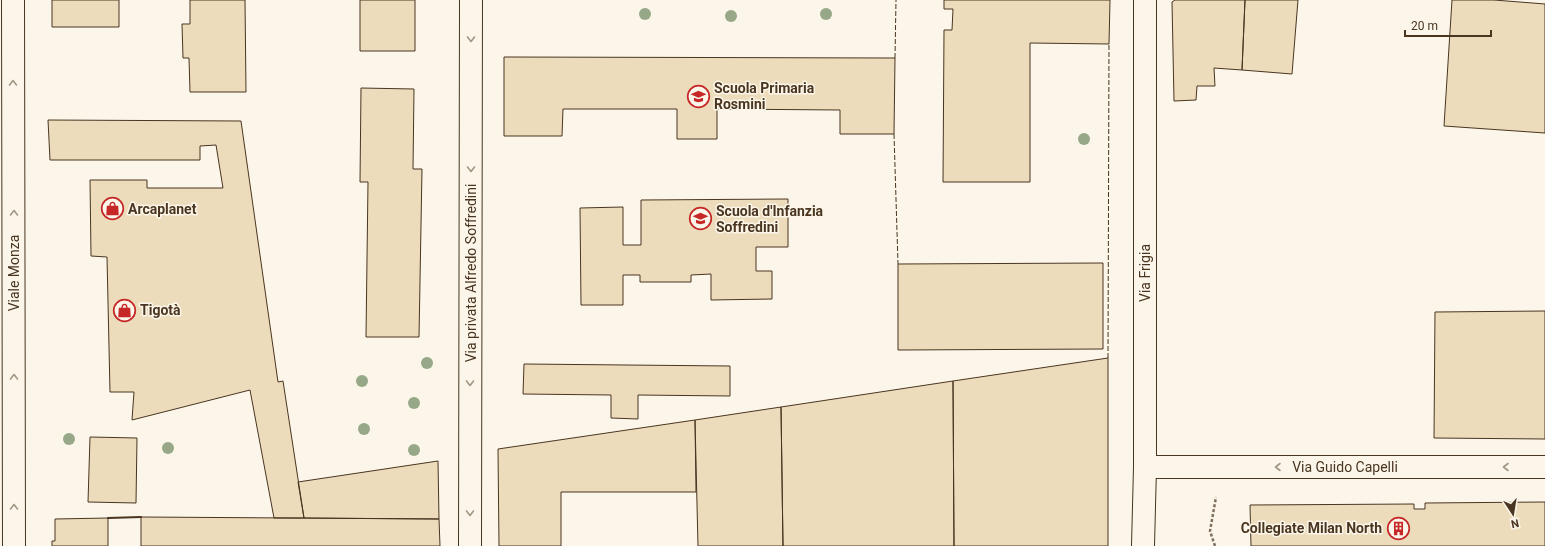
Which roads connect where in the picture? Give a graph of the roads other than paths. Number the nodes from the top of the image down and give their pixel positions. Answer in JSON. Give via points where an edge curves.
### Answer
{"nodes":[{"id":1,"x":13,"y":0,"type":"edge"},
{"id":2,"x":471,"y":0,"type":"edge"},
{"id":3,"x":1145,"y":0,"type":"edge"},
{"id":4,"x":1145,"y":467,"type":"junction"},
{"id":5,"x":1545,"y":467,"type":"edge"},
{"id":6,"x":14,"y":546,"type":"edge"},
{"id":7,"x":470,"y":546,"type":"edge"},
{"id":8,"x":1143,"y":546,"type":"edge"}],
"edges":[{"from":6,"to":1,"type":"street","name":"Viale Monza","one_way":true},
{"from":2,"to":7,"type":"street","name":"Via privata Alfredo Soffredini","one_way":true},
{"from":3,"to":4,"type":"street","name":"Via Frigia"},
{"from":5,"to":4,"type":"street","name":"Via Guido Capelli","one_way":true},
{"from":4,"to":8,"type":"street","name":"Via Frigia"}]}
